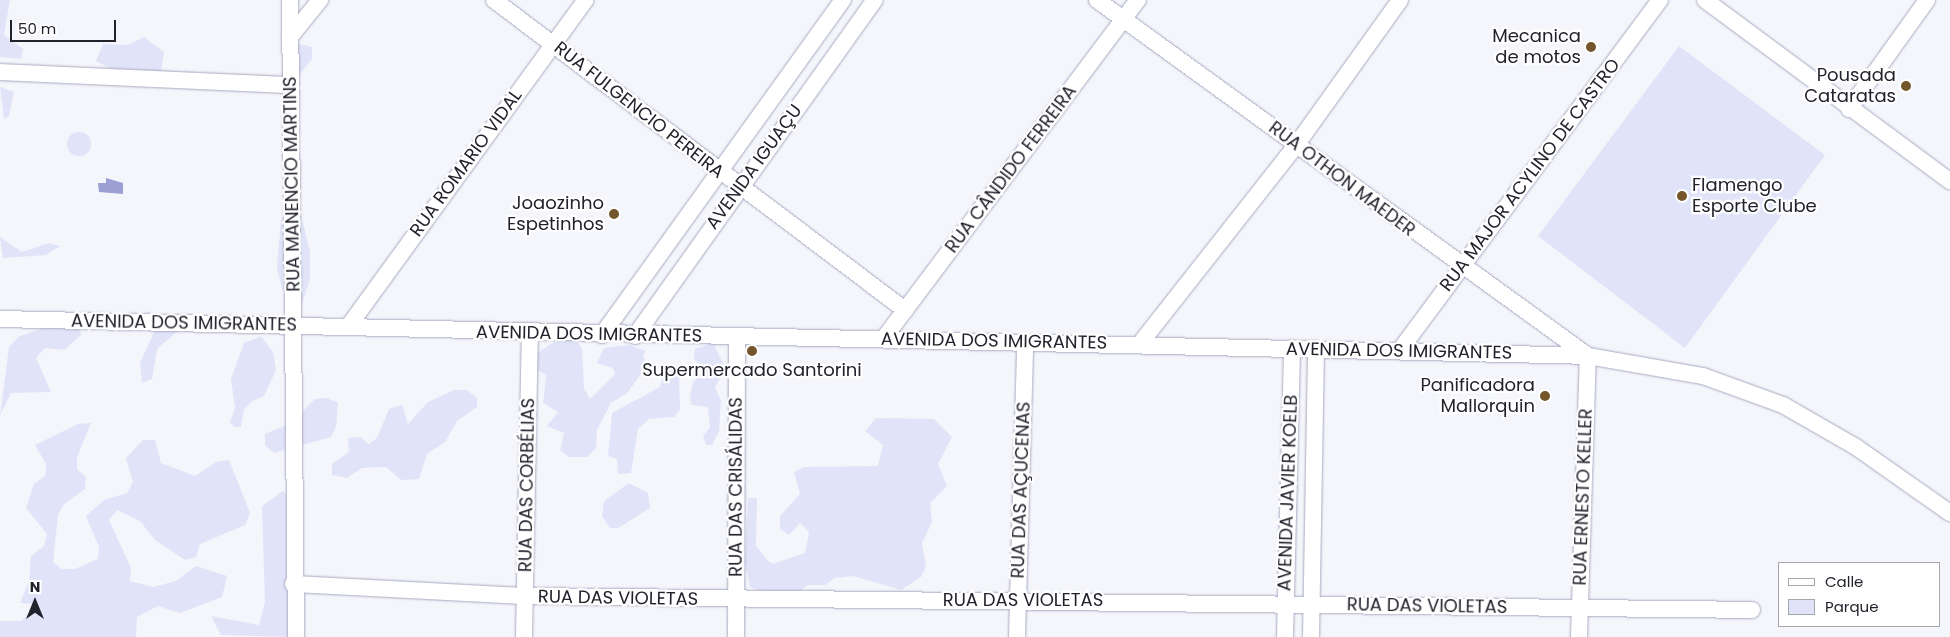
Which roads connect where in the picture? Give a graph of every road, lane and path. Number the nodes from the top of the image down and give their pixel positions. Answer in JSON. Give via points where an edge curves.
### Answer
{"nodes":[{"id":1,"x":290,"y":0,"type":"edge"},
{"id":2,"x":320,"y":0,"type":"edge"},
{"id":3,"x":494,"y":0,"type":"edge"},
{"id":4,"x":586,"y":0,"type":"edge"},
{"id":5,"x":843,"y":0,"type":"edge"},
{"id":6,"x":875,"y":0,"type":"edge"},
{"id":7,"x":1097,"y":0,"type":"edge"},
{"id":8,"x":1138,"y":0,"type":"edge"},
{"id":9,"x":1400,"y":0,"type":"edge"},
{"id":10,"x":1660,"y":0,"type":"edge"},
{"id":11,"x":1705,"y":0,"type":"edge"},
{"id":12,"x":1927,"y":0,"type":"edge"},
{"id":13,"x":1124,"y":20,"type":"junction"},
{"id":14,"x":290,"y":38,"type":"junction"},
{"id":15,"x":553,"y":44,"type":"junction"},
{"id":16,"x":0,"y":72,"type":"edge"},
{"id":17,"x":290,"y":86,"type":"junction"},
{"id":18,"x":1849,"y":109,"type":"junction"},
{"id":19,"x":1296,"y":144,"type":"junction"},
{"id":20,"x":718,"y":171,"type":"junction"},
{"id":21,"x":1950,"y":182,"type":"edge"},
{"id":22,"x":738,"y":186,"type":"junction"},
{"id":23,"x":1462,"y":268,"type":"junction"},
{"id":24,"x":905,"y":310,"type":"junction"},
{"id":25,"x":0,"y":319,"type":"edge"},
{"id":26,"x":294,"y":326,"type":"junction"},
{"id":27,"x":348,"y":327,"type":"junction"},
{"id":28,"x":530,"y":334,"type":"junction"},
{"id":29,"x":602,"y":335,"type":"junction"},
{"id":30,"x":635,"y":336,"type":"junction"},
{"id":31,"x":737,"y":337,"type":"junction"},
{"id":32,"x":884,"y":338,"type":"junction"},
{"id":33,"x":1025,"y":343,"type":"junction"},
{"id":34,"x":1139,"y":345,"type":"junction"},
{"id":35,"x":1292,"y":348,"type":"junction"},
{"id":36,"x":1316,"y":349,"type":"junction"},
{"id":37,"x":1400,"y":350,"type":"junction"},
{"id":38,"x":1588,"y":356,"type":"junction"},
{"id":39,"x":1950,"y":513,"type":"edge"},
{"id":40,"x":293,"y":584,"type":"junction"},
{"id":41,"x":526,"y":596,"type":"junction"},
{"id":42,"x":736,"y":599,"type":"junction"},
{"id":43,"x":1018,"y":600,"type":"junction"},
{"id":44,"x":1285,"y":602,"type":"junction"},
{"id":45,"x":1312,"y":603,"type":"junction"},
{"id":46,"x":1580,"y":610,"type":"junction"},
{"id":47,"x":1752,"y":610,"type":"dead end"},
{"id":48,"x":296,"y":637,"type":"edge"},
{"id":49,"x":524,"y":637,"type":"edge"},
{"id":50,"x":736,"y":637,"type":"edge"},
{"id":51,"x":1017,"y":637,"type":"edge"},
{"id":52,"x":1284,"y":637,"type":"edge"},
{"id":53,"x":1311,"y":637,"type":"edge"},
{"id":54,"x":1580,"y":637,"type":"edge"}],
"edges":[{"from":1,"to":14,"type":"street","name":"RUA MANENCIO MARTINS"},
{"from":2,"to":14,"type":"street"},
{"from":3,"to":15,"type":"street","name":"RUA FULGENCIO PEREIRA"},
{"from":4,"to":15,"type":"street","name":"RUA ROMARIO VIDAL"},
{"from":5,"to":20,"type":"street","name":"AVENIDA IGUAÇU"},
{"from":6,"to":22,"type":"street","name":"AVENIDA IGUAÇU"},
{"from":7,"to":13,"type":"street","name":"RUA OTHON MAEDER"},
{"from":8,"to":13,"type":"street","name":"RUA CÂNDIDO FERREIRA"},
{"from":9,"to":19,"type":"street"},
{"from":10,"to":23,"type":"street","name":"RUA MAJOR ACYLINO DE CASTRO"},
{"from":11,"to":18,"type":"street"},
{"from":12,"to":18,"type":"street"},
{"from":13,"to":19,"type":"street","name":"RUA OTHON MAEDER"},
{"from":13,"to":24,"type":"street","name":"RUA CÂNDIDO FERREIRA"},
{"from":14,"to":17,"type":"street","name":"RUA MANENCIO MARTINS"},
{"from":15,"to":20,"type":"street","name":"RUA FULGENCIO PEREIRA"},
{"from":15,"to":27,"type":"street","name":"RUA ROMARIO VIDAL"},
{"from":16,"to":17,"type":"street"},
{"from":17,"to":26,"type":"street","name":"RUA MANENCIO MARTINS"},
{"from":18,"to":21,"type":"street"},
{"from":19,"to":23,"type":"street","name":"RUA OTHON MAEDER"},
{"from":19,"to":34,"type":"street"},
{"from":20,"to":22,"type":"street","name":"RUA FULGENCIO PEREIRA"},
{"from":20,"to":29,"type":"street","name":"AVENIDA IGUAÇU"},
{"from":22,"to":24,"type":"street","name":"RUA FULGENCIO PEREIRA"},
{"from":22,"to":30,"type":"street","name":"AVENIDA IGUAÇU"},
{"from":23,"to":37,"type":"street","name":"RUA MAJOR ACYLINO DE CASTRO"},
{"from":23,"to":38,"type":"street","name":"RUA OTHON MAEDER"},
{"from":24,"to":32,"type":"street","name":"RUA CÂNDIDO FERREIRA"},
{"from":25,"to":26,"type":"street","name":"AVENIDA DOS IMIGRANTES"},
{"from":26,"to":27,"type":"street","name":"AVENIDA DOS IMIGRANTES"},
{"from":26,"to":40,"type":"street","name":"RUA MANENCIO MARTINS"},
{"from":27,"to":28,"type":"street","name":"AVENIDA DOS IMIGRANTES"},
{"from":28,"to":29,"type":"street","name":"AVENIDA DOS IMIGRANTES"},
{"from":28,"to":41,"type":"street","name":"RUA DAS CORBÉLIAS"},
{"from":29,"to":30,"type":"street","name":"AVENIDA DOS IMIGRANTES"},
{"from":30,"to":31,"type":"street","name":"AVENIDA DOS IMIGRANTES"},
{"from":31,"to":32,"type":"street","name":"AVENIDA DOS IMIGRANTES"},
{"from":31,"to":42,"type":"street","name":"RUA DAS CRISÁLIDAS"},
{"from":32,"to":33,"type":"street","name":"AVENIDA DOS IMIGRANTES"},
{"from":33,"to":34,"type":"street","name":"AVENIDA DOS IMIGRANTES"},
{"from":33,"to":43,"type":"street","name":"RUA DAS AÇUCENAS"},
{"from":34,"to":35,"type":"street","name":"AVENIDA DOS IMIGRANTES"},
{"from":35,"to":36,"type":"street","name":"AVENIDA DOS IMIGRANTES"},
{"from":35,"to":44,"type":"street","name":"AVENIDA JAVIER KOELB"},
{"from":36,"to":37,"type":"street","name":"AVENIDA DOS IMIGRANTES"},
{"from":36,"to":45,"type":"street","name":"AVENIDA JAVIER KOELB"},
{"from":37,"to":38,"type":"street","name":"AVENIDA DOS IMIGRANTES"},
{"from":38,"to":39,"type":"street","name":"AVENIDA DOS IMIGRANTES","via":[[1703,376],[1783,405],[1856,447]]},
{"from":38,"to":46,"type":"street","name":"RUA ERNESTO KELLER"},
{"from":40,"to":41,"type":"street","name":"RUA DAS VIOLETAS"},
{"from":40,"to":48,"type":"street","name":"RUA MANENCIO MARTINS"},
{"from":41,"to":42,"type":"street","name":"RUA DAS VIOLETAS"},
{"from":41,"to":49,"type":"street","name":"RUA DAS CORBÉLIAS"},
{"from":42,"to":43,"type":"street","name":"RUA DAS VIOLETAS"},
{"from":42,"to":50,"type":"street","name":"RUA DAS CRISÁLIDAS"},
{"from":43,"to":44,"type":"street","name":"RUA DAS VIOLETAS"},
{"from":43,"to":51,"type":"street","name":"RUA DAS AÇUCENAS"},
{"from":44,"to":45,"type":"street","name":"RUA DAS VIOLETAS"},
{"from":44,"to":52,"type":"street","name":"AVENIDA JAVIER KOELB"},
{"from":45,"to":46,"type":"street","name":"RUA DAS VIOLETAS"},
{"from":45,"to":53,"type":"street","name":"AVENIDA JAVIER KOELB"},
{"from":46,"to":47,"type":"street","name":"RUA DAS VIOLETAS"},
{"from":46,"to":54,"type":"street","name":"RUA ERNESTO KELLER"}]}
